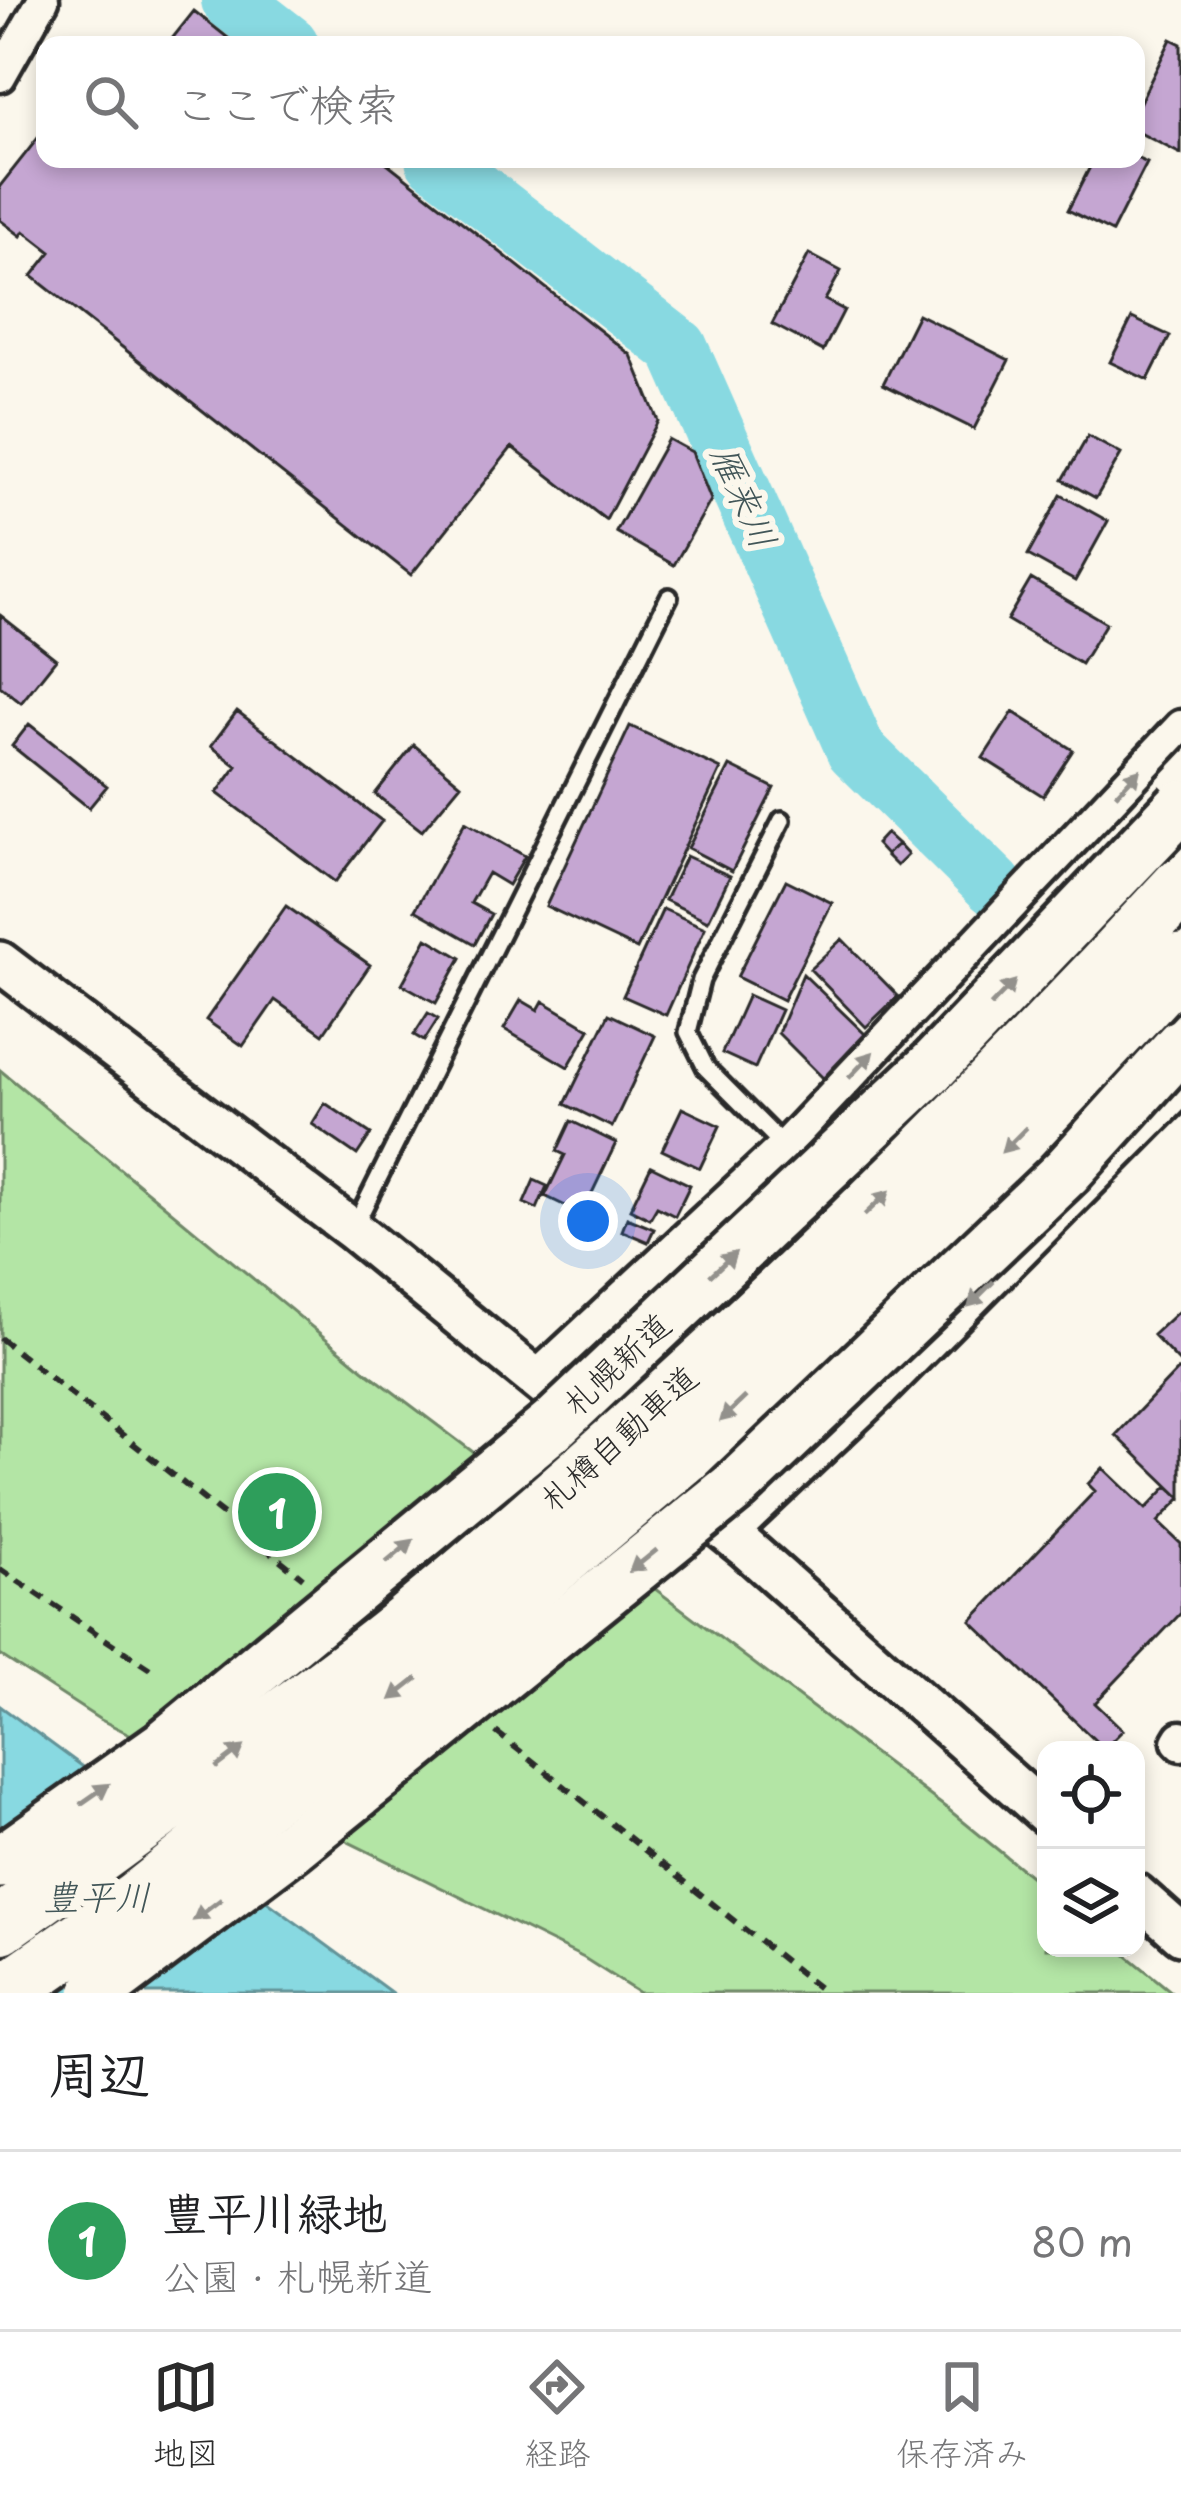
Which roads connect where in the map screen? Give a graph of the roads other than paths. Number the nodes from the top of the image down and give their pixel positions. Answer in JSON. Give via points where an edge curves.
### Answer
{"nodes":[{"id":1,"x":44,"y":0,"type":"edge"},
{"id":2,"x":0,"y":76,"type":"edge"},
{"id":3,"x":669,"y":597,"type":"dead end"},
{"id":4,"x":1181,"y":726,"type":"edge"},
{"id":5,"x":1181,"y":806,"type":"edge"},
{"id":6,"x":782,"y":820,"type":"dead end"},
{"id":7,"x":1181,"y":886,"type":"edge"},
{"id":8,"x":0,"y":962,"type":"edge"},
{"id":9,"x":1181,"y":963,"type":"edge"},
{"id":10,"x":1181,"y":1045,"type":"edge"},
{"id":11,"x":1181,"y":1091,"type":"edge"},
{"id":12,"x":784,"y":1146,"type":"junction"},
{"id":13,"x":352,"y":1230,"type":"junction"},
{"id":14,"x":534,"y":1379,"type":"junction"},
{"id":15,"x":731,"y":1535,"type":"junction"},
{"id":16,"x":1037,"y":1806,"type":"edge"},
{"id":17,"x":0,"y":1862,"type":"edge"},
{"id":18,"x":1145,"y":1902,"type":"edge"},
{"id":19,"x":0,"y":1925,"type":"edge"},
{"id":20,"x":1181,"y":1934,"type":"edge"},
{"id":21,"x":4,"y":1993,"type":"edge"},
{"id":22,"x":96,"y":1993,"type":"edge"}],
"edges":[{"from":1,"to":2,"type":"street"},
{"from":3,"to":13,"type":"lane"},
{"from":12,"to":4,"type":"street","one_way":true},
{"from":17,"to":5,"type":"highway","name":"札幌新道","one_way":true,"bridge":true,"via":[[164,1746],[553,1425],[935,1064]]},
{"from":6,"to":12,"type":"lane","via":[[701,980],[688,1032],[706,1068]]},
{"from":19,"to":7,"type":"highway","name":"札樽自動車道","one_way":true,"bridge":true,"via":[[404,1625],[551,1499],[864,1216]]},
{"from":8,"to":13,"type":"street"},
{"from":9,"to":21,"type":"highway","name":"札樽自動車道","one_way":true,"bridge":true,"via":[[1018,1137],[683,1456],[135,1902]]},
{"from":10,"to":22,"type":"highway","one_way":true,"bridge":true,"via":[[1067,1171],[736,1486],[293,1845]]},
{"from":11,"to":15,"type":"street","one_way":true},
{"from":12,"to":14,"type":"street"},
{"from":13,"to":14,"type":"street"},
{"from":14,"to":15,"type":"street"},
{"from":15,"to":16,"type":"street"},
{"from":18,"to":20,"type":"street"}]}
